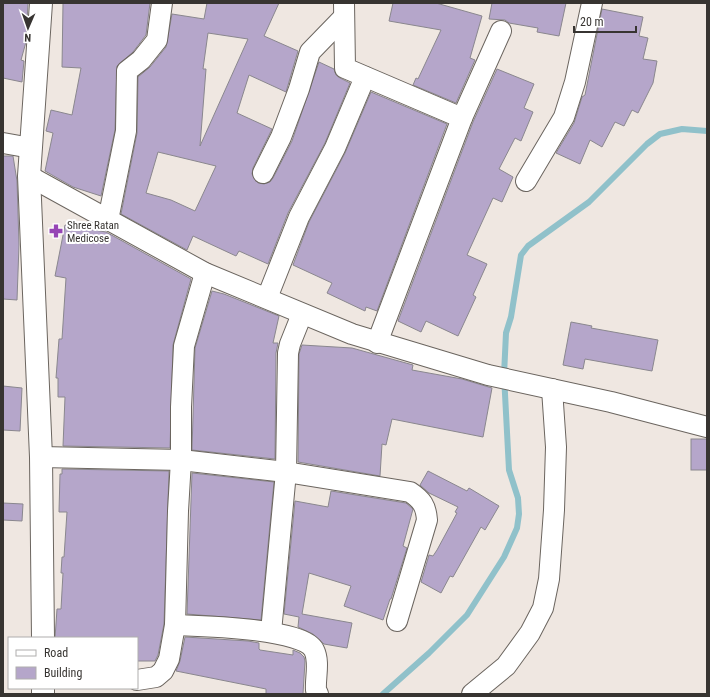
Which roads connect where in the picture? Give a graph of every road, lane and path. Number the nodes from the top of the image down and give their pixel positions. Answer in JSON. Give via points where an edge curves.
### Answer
{"nodes":[{"id":1,"x":41,"y":3,"type":"edge"},
{"id":2,"x":162,"y":3,"type":"edge"},
{"id":3,"x":592,"y":3,"type":"edge"},
{"id":4,"x":344,"y":10,"type":"edge"},
{"id":5,"x":501,"y":31,"type":"dead end"},
{"id":6,"x":365,"y":77,"type":"junction"},
{"id":7,"x":462,"y":118,"type":"junction"},
{"id":8,"x":3,"y":143,"type":"edge"},
{"id":9,"x":31,"y":148,"type":"junction"},
{"id":10,"x":263,"y":173,"type":"dead end"},
{"id":11,"x":29,"y":176,"type":"junction"},
{"id":12,"x":526,"y":181,"type":"dead end"},
{"id":13,"x":108,"y":220,"type":"junction"},
{"id":14,"x":204,"y":273,"type":"junction"},
{"id":15,"x":267,"y":298,"type":"junction"},
{"id":16,"x":302,"y":314,"type":"junction"},
{"id":17,"x":377,"y":343,"type":"junction"},
{"id":18,"x":546,"y":388,"type":"junction"},
{"id":19,"x":707,"y":427,"type":"edge"},
{"id":20,"x":41,"y":457,"type":"junction"},
{"id":21,"x":181,"y":460,"type":"junction"},
{"id":22,"x":286,"y":472,"type":"junction"},
{"id":23,"x":397,"y":621,"type":"dead end"},
{"id":24,"x":175,"y":625,"type":"junction"},
{"id":25,"x":271,"y":632,"type":"junction"},
{"id":26,"x":43,"y":637,"type":"edge"},
{"id":27,"x":138,"y":680,"type":"edge"},
{"id":28,"x":318,"y":694,"type":"edge"},
{"id":29,"x":472,"y":694,"type":"edge"}],
"edges":[{"from":1,"to":9,"type":"street"},
{"from":2,"to":13,"type":"street","via":[[157,40],[141,60],[127,71],[126,131]]},
{"from":3,"to":12,"type":"street","via":[[575,82],[564,117]]},
{"from":4,"to":6,"type":"street","via":[[345,68]]},
{"from":4,"to":10,"type":"street","via":[[310,52],[300,89]]},
{"from":5,"to":7,"type":"street"},
{"from":6,"to":7,"type":"street"},
{"from":6,"to":15,"type":"street","via":[[335,148],[300,218]]},
{"from":7,"to":17,"type":"street"},
{"from":8,"to":9,"type":"street"},
{"from":9,"to":11,"type":"street"},
{"from":11,"to":13,"type":"street"},
{"from":11,"to":20,"type":"street"},
{"from":13,"to":14,"type":"street"},
{"from":14,"to":15,"type":"street"},
{"from":14,"to":21,"type":"street","via":[[184,346]]},
{"from":15,"to":16,"type":"street"},
{"from":16,"to":17,"type":"street"},
{"from":16,"to":22,"type":"street","via":[[288,353]]},
{"from":17,"to":18,"type":"street","via":[[488,375]]},
{"from":18,"to":19,"type":"street"},
{"from":18,"to":29,"type":"street","via":[[556,447],[549,579],[543,608],[530,633],[506,666]]},
{"from":20,"to":21,"type":"street"},
{"from":20,"to":26,"type":"street"},
{"from":21,"to":22,"type":"street"},
{"from":21,"to":24,"type":"street"},
{"from":22,"to":23,"type":"street","via":[[410,492],[420,499],[426,509],[427,520]]},
{"from":22,"to":25,"type":"street"},
{"from":24,"to":25,"type":"street"},
{"from":24,"to":27,"type":"street","via":[[169,659],[163,671],[156,677]]},
{"from":25,"to":28,"type":"street","via":[[303,641],[314,650]]}]}
